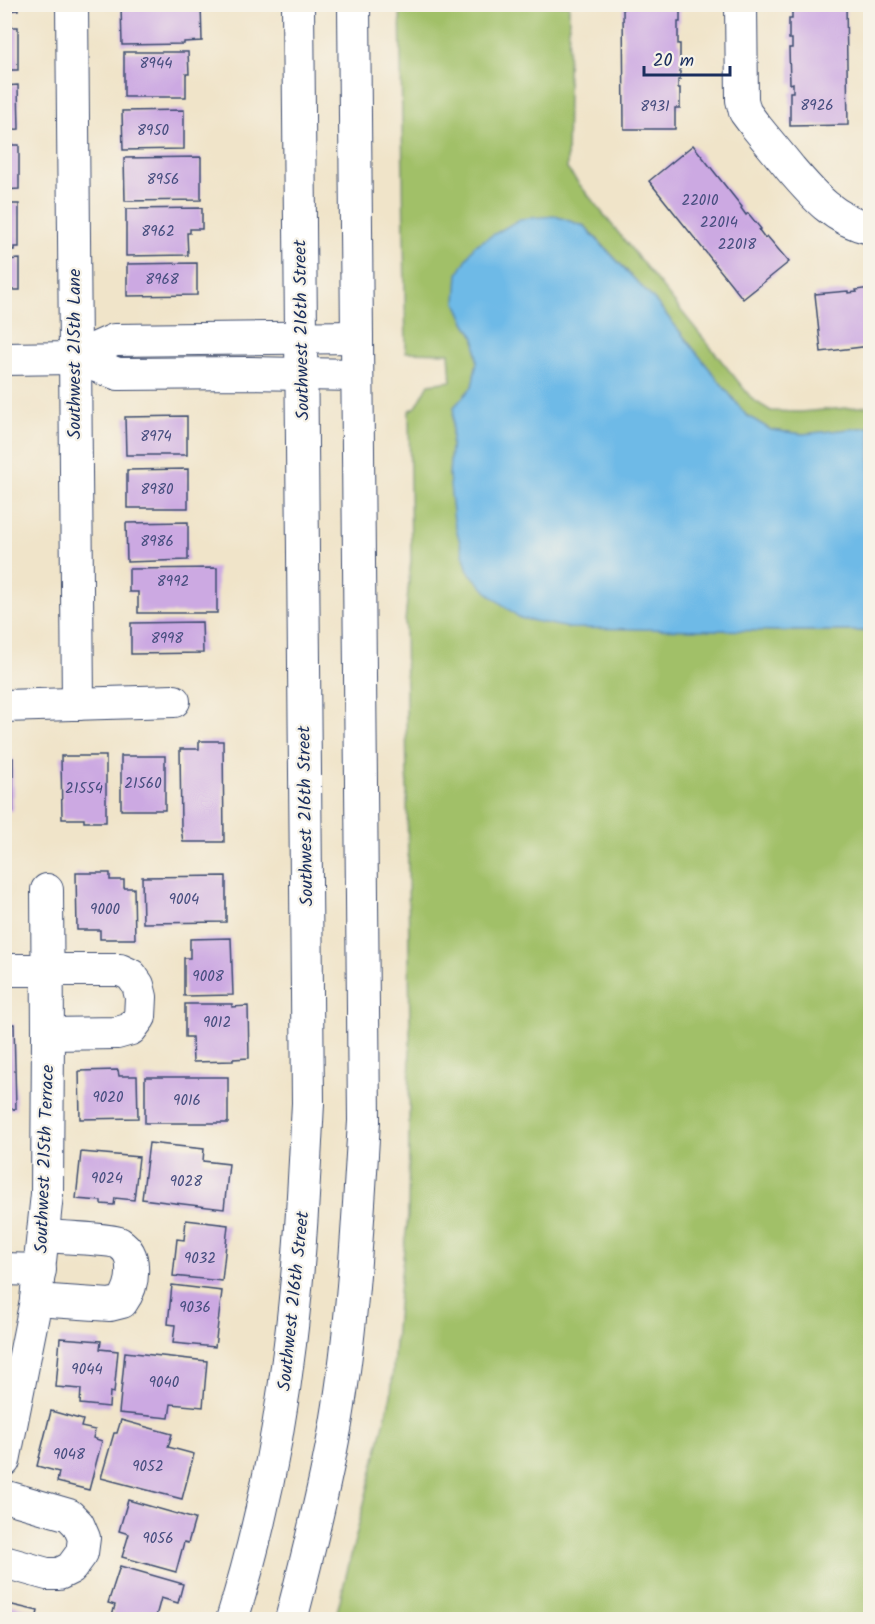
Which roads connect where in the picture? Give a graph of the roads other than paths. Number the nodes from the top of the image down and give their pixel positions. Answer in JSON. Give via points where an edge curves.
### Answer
{"nodes":[{"id":1,"x":72,"y":4,"type":"edge"},
{"id":2,"x":298,"y":4,"type":"edge"},
{"id":3,"x":354,"y":4,"type":"edge"},
{"id":4,"x":741,"y":4,"type":"edge"},
{"id":5,"x":870,"y":228,"type":"edge"},
{"id":6,"x":357,"y":337,"type":"junction"},
{"id":7,"x":301,"y":338,"type":"junction"},
{"id":8,"x":74,"y":358,"type":"junction"},
{"id":9,"x":4,"y":359,"type":"edge"},
{"id":10,"x":301,"y":374,"type":"junction"},
{"id":11,"x":357,"y":375,"type":"junction"},
{"id":12,"x":174,"y":701,"type":"dead end"},
{"id":13,"x":78,"y":704,"type":"junction"},
{"id":14,"x":4,"y":706,"type":"edge"},
{"id":15,"x":46,"y":890,"type":"dead end"},
{"id":16,"x":4,"y":970,"type":"edge"},
{"id":17,"x":48,"y":971,"type":"junction"},
{"id":18,"x":48,"y":1034,"type":"junction"},
{"id":19,"x":43,"y":1236,"type":"junction"},
{"id":20,"x":4,"y":1269,"type":"edge"},
{"id":21,"x":38,"y":1285,"type":"junction"},
{"id":22,"x":4,"y":1461,"type":"edge"},
{"id":23,"x":4,"y":1496,"type":"edge"},
{"id":24,"x":4,"y":1562,"type":"edge"},
{"id":25,"x":232,"y":1620,"type":"edge"},
{"id":26,"x":291,"y":1620,"type":"edge"}],
"edges":[{"from":1,"to":8,"type":"street","name":"Southwest 215th Lane"},
{"from":2,"to":7,"type":"street","name":"Southwest 216th Street"},
{"from":3,"to":6,"type":"street"},
{"from":4,"to":5,"type":"street","via":[[744,108],[819,201],[844,219]]},
{"from":6,"to":7,"type":"street"},
{"from":6,"to":11,"type":"street"},
{"from":7,"to":8,"type":"street","via":[[114,340]]},
{"from":7,"to":10,"type":"street","name":"Southwest 216th Street"},
{"from":8,"to":9,"type":"street"},
{"from":8,"to":10,"type":"street","via":[[118,374]]},
{"from":8,"to":13,"type":"street","name":"Southwest 215th Lane"},
{"from":10,"to":11,"type":"street"},
{"from":10,"to":25,"type":"street","name":"Southwest 216th Street","via":[[308,1103],[303,1202],[281,1407],[260,1517]]},
{"from":11,"to":26,"type":"street","via":[[362,1156],[352,1304],[336,1424]]},
{"from":12,"to":13,"type":"street"},
{"from":13,"to":14,"type":"street"},
{"from":15,"to":17,"type":"street","name":"Southwest 215th Terrace"},
{"from":16,"to":17,"type":"street"},
{"from":17,"to":18,"type":"street","name":"Southwest 215th Terrace"},
{"from":17,"to":18,"type":"street","via":[[120,970],[132,975],[141,998],[140,1017],[132,1029],[117,1033]]},
{"from":18,"to":19,"type":"street","name":"Southwest 215th Terrace"},
{"from":19,"to":21,"type":"street","name":"Southwest 215th Terrace"},
{"from":19,"to":21,"type":"street","via":[[117,1242],[128,1251],[133,1274],[130,1291],[122,1302],[111,1305]]},
{"from":20,"to":21,"type":"street"},
{"from":21,"to":22,"type":"street","name":"Southwest 215th Terrace"},
{"from":23,"to":24,"type":"street","via":[[69,1515],[84,1538],[82,1553],[71,1568],[59,1574]]}]}
